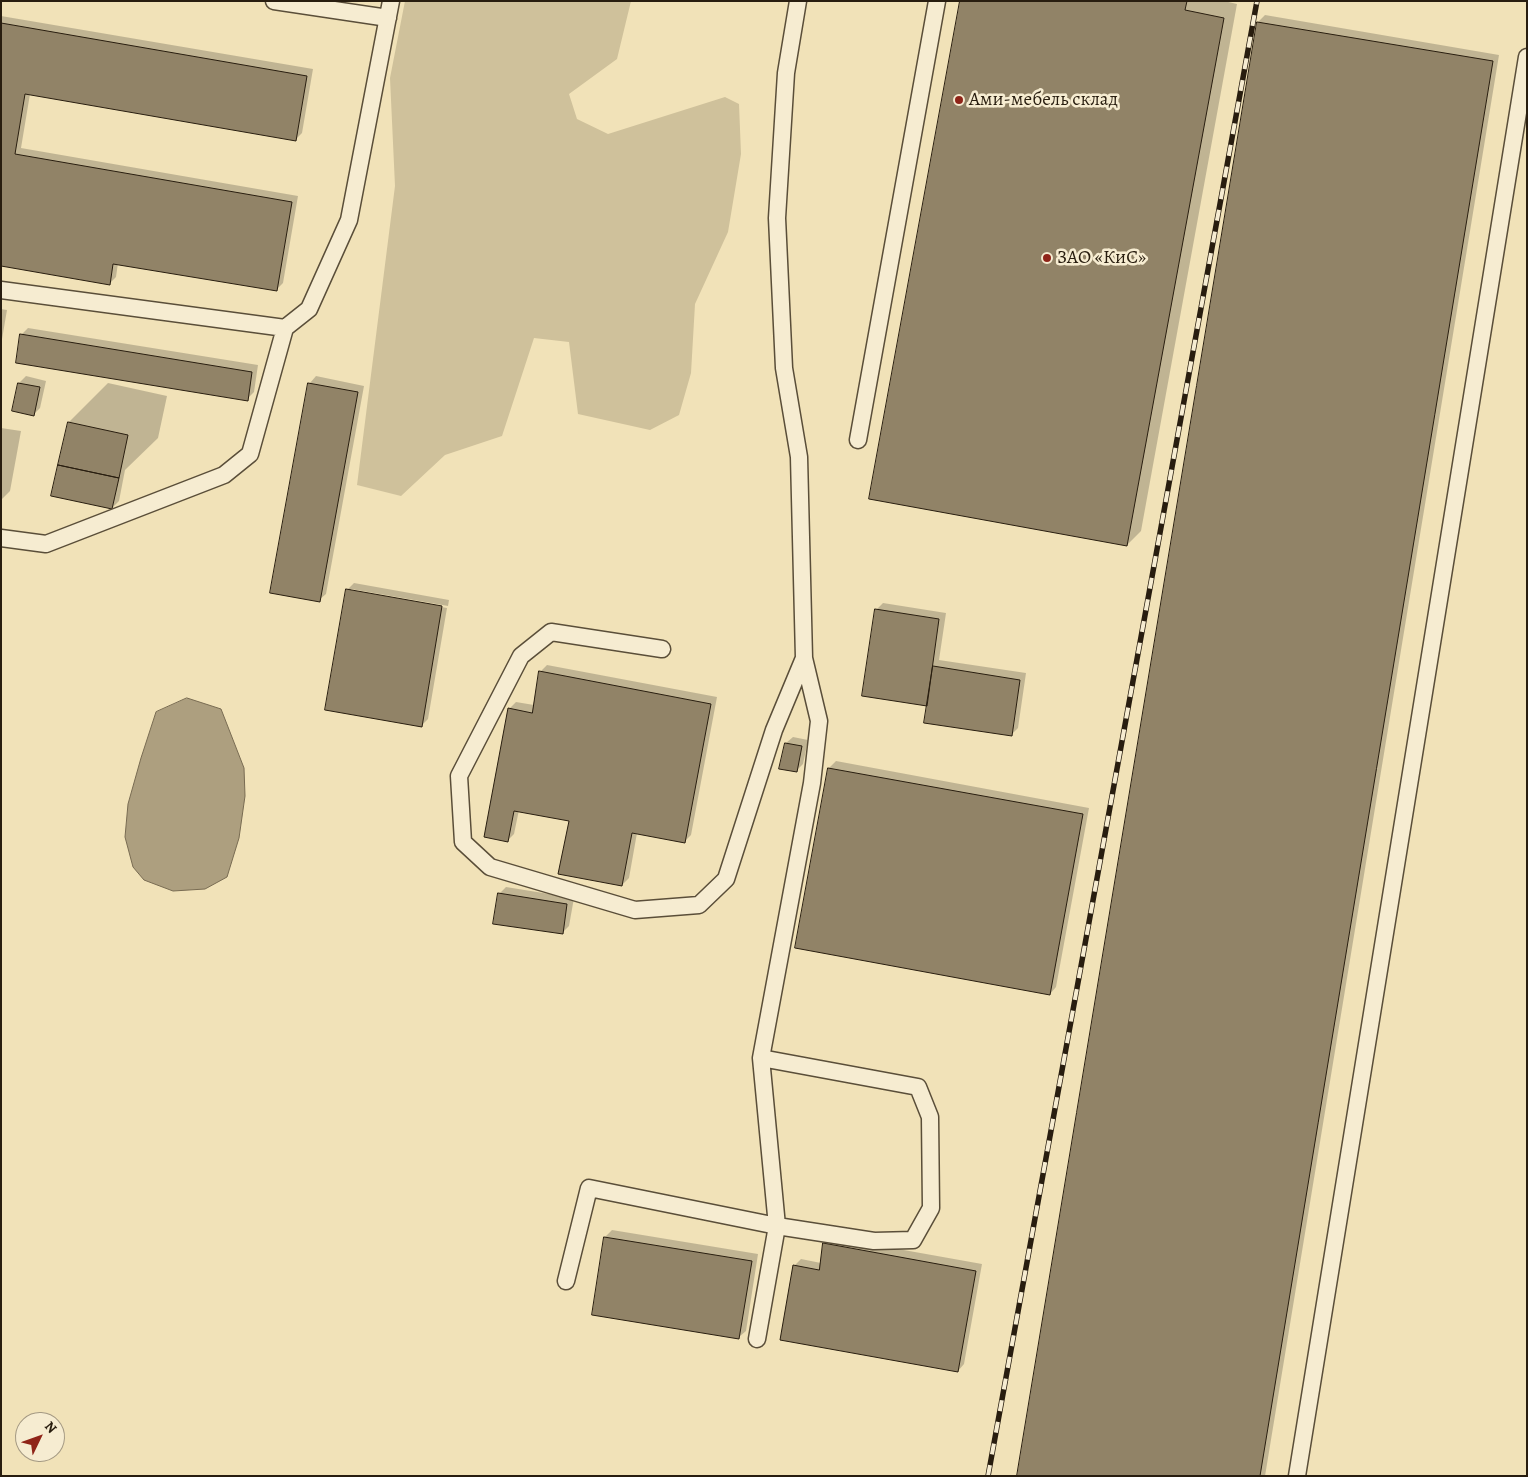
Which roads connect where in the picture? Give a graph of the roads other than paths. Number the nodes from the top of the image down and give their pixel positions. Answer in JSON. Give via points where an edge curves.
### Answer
{"nodes":[{"id":1,"x":274,"y":1,"type":"edge"},
{"id":2,"x":391,"y":1,"type":"edge"},
{"id":3,"x":798,"y":1,"type":"edge"},
{"id":4,"x":937,"y":1,"type":"edge"},
{"id":5,"x":388,"y":18,"type":"junction"},
{"id":6,"x":1527,"y":57,"type":"edge"},
{"id":7,"x":1,"y":290,"type":"edge"},
{"id":8,"x":285,"y":328,"type":"junction"},
{"id":9,"x":858,"y":440,"type":"dead end"},
{"id":10,"x":1,"y":538,"type":"edge"},
{"id":11,"x":662,"y":649,"type":"dead end"},
{"id":12,"x":804,"y":658,"type":"junction"},
{"id":13,"x":761,"y":1058,"type":"junction"},
{"id":14,"x":777,"y":1226,"type":"junction"},
{"id":15,"x":566,"y":1281,"type":"dead end"},
{"id":16,"x":757,"y":1339,"type":"dead end"},
{"id":17,"x":1297,"y":1476,"type":"edge"}],
"edges":[{"from":1,"to":5,"type":"lane"},
{"from":2,"to":5,"type":"lane"},
{"from":3,"to":12,"type":"lane","via":[[786,73],[777,218],[784,368],[799,457]]},
{"from":4,"to":9,"type":"lane"},
{"from":5,"to":8,"type":"lane","via":[[349,220],[309,309]]},
{"from":6,"to":17,"type":"lane"},
{"from":7,"to":8,"type":"lane"},
{"from":8,"to":10,"type":"lane","via":[[250,454],[224,474],[46,544]]},
{"from":11,"to":12,"type":"lane","via":[[551,632],[521,656],[459,776],[463,842],[490,867],[635,910],[699,905],[726,879],[774,730]]},
{"from":12,"to":13,"type":"lane","via":[[818,721],[812,783]]},
{"from":13,"to":14,"type":"lane"},
{"from":13,"to":14,"type":"lane","via":[[918,1087],[930,1118],[931,1208],[913,1240],[874,1241]]},
{"from":14,"to":15,"type":"lane","via":[[589,1188]]},
{"from":14,"to":16,"type":"lane"}]}
